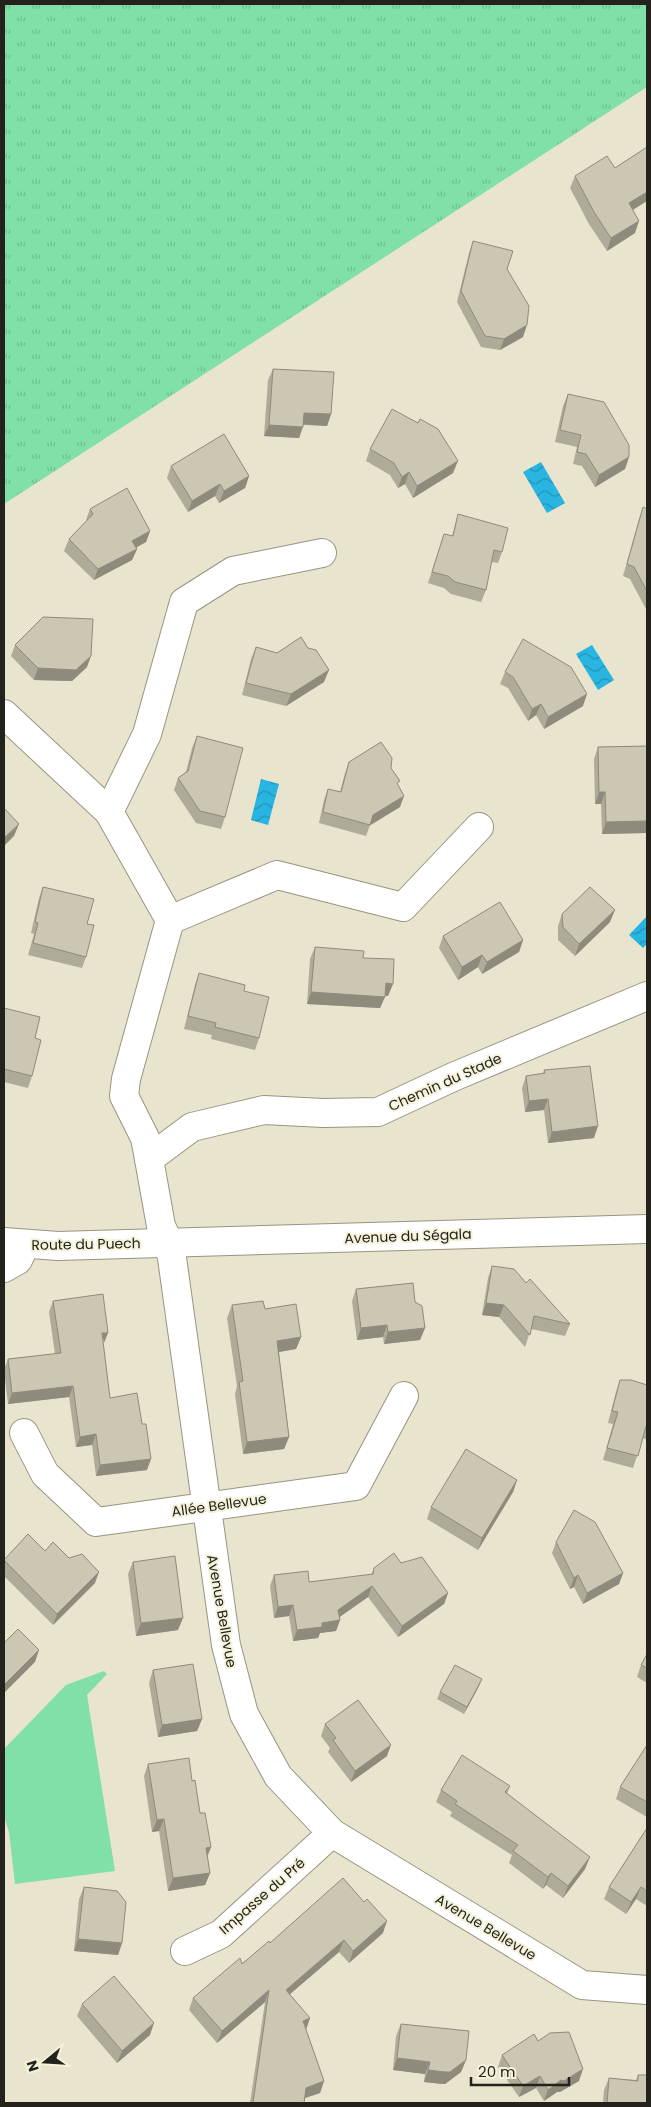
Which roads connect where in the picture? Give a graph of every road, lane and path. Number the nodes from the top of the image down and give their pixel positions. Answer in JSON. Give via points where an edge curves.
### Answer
{"nodes":[{"id":1,"x":322,"y":553,"type":"dead end"},
{"id":2,"x":4,"y":714,"type":"edge"},
{"id":3,"x":109,"y":812,"type":"junction"},
{"id":4,"x":478,"y":827,"type":"dead end"},
{"id":5,"x":170,"y":920,"type":"junction"},
{"id":6,"x":647,"y":996,"type":"edge"},
{"id":7,"x":149,"y":1159,"type":"junction"},
{"id":8,"x":647,"y":1229,"type":"edge"},
{"id":9,"x":168,"y":1242,"type":"junction"},
{"id":10,"x":14,"y":1244,"type":"edge"},
{"id":11,"x":4,"y":1268,"type":"edge"},
{"id":12,"x":404,"y":1396,"type":"dead end"},
{"id":13,"x":24,"y":1433,"type":"dead end"},
{"id":14,"x":205,"y":1507,"type":"junction"},
{"id":15,"x":332,"y":1833,"type":"junction"},
{"id":16,"x":185,"y":1951,"type":"dead end"},
{"id":17,"x":647,"y":1990,"type":"edge"}],
"edges":[{"from":1,"to":3,"type":"street","via":[[233,571],[184,602],[147,734]]},
{"from":2,"to":3,"type":"street"},
{"from":3,"to":5,"type":"street"},
{"from":4,"to":5,"type":"street","via":[[403,907],[277,875]]},
{"from":5,"to":7,"type":"street","via":[[144,1008],[124,1096],[145,1138]]},
{"from":6,"to":7,"type":"street","name":"Chemin du Stade","via":[[378,1112],[264,1110],[192,1127]]},
{"from":7,"to":9,"type":"street","via":[[161,1226]]},
{"from":8,"to":9,"type":"street","name":"Avenue du Ségala"},
{"from":9,"to":10,"type":"street","name":"Route du Puech","via":[[58,1246]]},
{"from":9,"to":14,"type":"street","name":"Avenue Bellevue"},
{"from":10,"to":11,"type":"street","via":[[18,1260]]},
{"from":12,"to":14,"type":"street","name":"Allée Bellevue","via":[[356,1486]]},
{"from":13,"to":14,"type":"street","name":"Allée Bellevue","via":[[46,1474],[96,1522]]},
{"from":14,"to":15,"type":"street","name":"Avenue Bellevue","via":[[226,1645],[244,1714],[278,1776]]},
{"from":15,"to":16,"type":"street","name":"Impasse du Pré","via":[[221,1934]]},
{"from":15,"to":17,"type":"street","name":"Avenue Bellevue","via":[[582,1985]]}]}
